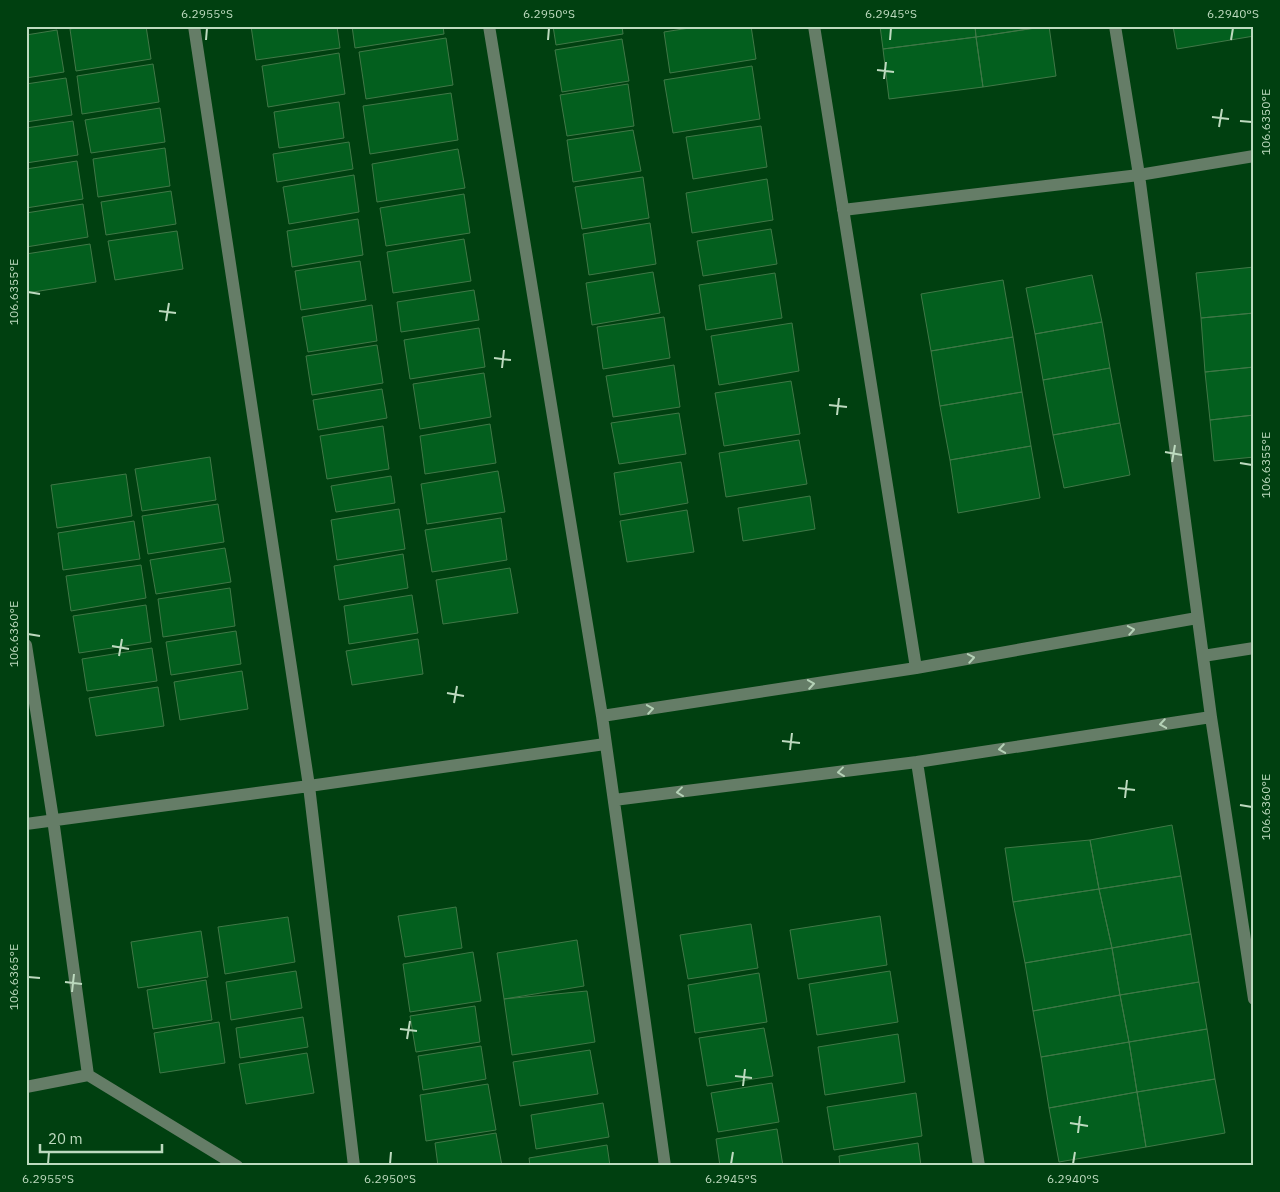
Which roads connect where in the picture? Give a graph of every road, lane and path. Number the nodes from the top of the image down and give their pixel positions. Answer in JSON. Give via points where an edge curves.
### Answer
{"nodes":[{"id":1,"x":194,"y":26,"type":"edge"},
{"id":2,"x":489,"y":26,"type":"edge"},
{"id":3,"x":814,"y":26,"type":"edge"},
{"id":4,"x":1115,"y":26,"type":"edge"},
{"id":5,"x":1254,"y":156,"type":"edge"},
{"id":6,"x":1139,"y":175,"type":"junction"},
{"id":7,"x":843,"y":210,"type":"junction"},
{"id":8,"x":1197,"y":618,"type":"junction"},
{"id":9,"x":26,"y":645,"type":"edge"},
{"id":10,"x":1254,"y":648,"type":"edge"},
{"id":11,"x":1203,"y":656,"type":"junction"},
{"id":12,"x":916,"y":668,"type":"junction"},
{"id":13,"x":602,"y":716,"type":"junction"},
{"id":14,"x":1211,"y":717,"type":"junction"},
{"id":15,"x":605,"y":744,"type":"junction"},
{"id":16,"x":917,"y":762,"type":"junction"},
{"id":17,"x":309,"y":786,"type":"junction"},
{"id":18,"x":614,"y":800,"type":"junction"},
{"id":19,"x":53,"y":819,"type":"junction"},
{"id":20,"x":26,"y":824,"type":"edge"},
{"id":21,"x":1254,"y":999,"type":"edge"},
{"id":22,"x":88,"y":1075,"type":"junction"},
{"id":23,"x":26,"y":1088,"type":"edge"},
{"id":24,"x":237,"y":1166,"type":"edge"},
{"id":25,"x":354,"y":1166,"type":"edge"},
{"id":26,"x":665,"y":1166,"type":"edge"},
{"id":27,"x":979,"y":1166,"type":"edge"}],
"edges":[{"from":1,"to":17,"type":"street"},
{"from":2,"to":13,"type":"street"},
{"from":3,"to":7,"type":"street"},
{"from":4,"to":6,"type":"street"},
{"from":5,"to":6,"type":"street"},
{"from":6,"to":7,"type":"street"},
{"from":6,"to":8,"type":"street"},
{"from":7,"to":12,"type":"street"},
{"from":8,"to":11,"type":"street"},
{"from":12,"to":8,"type":"street","one_way":true},
{"from":9,"to":19,"type":"street"},
{"from":10,"to":11,"type":"street"},
{"from":11,"to":14,"type":"street"},
{"from":13,"to":12,"type":"street","one_way":true},
{"from":13,"to":15,"type":"street"},
{"from":14,"to":16,"type":"street","one_way":true},
{"from":14,"to":21,"type":"street"},
{"from":15,"to":17,"type":"street"},
{"from":15,"to":18,"type":"street"},
{"from":16,"to":18,"type":"street","one_way":true},
{"from":16,"to":27,"type":"street"},
{"from":17,"to":19,"type":"street"},
{"from":17,"to":25,"type":"street"},
{"from":18,"to":26,"type":"street"},
{"from":19,"to":20,"type":"street"},
{"from":19,"to":22,"type":"street"},
{"from":22,"to":23,"type":"street"},
{"from":22,"to":24,"type":"street"}]}
